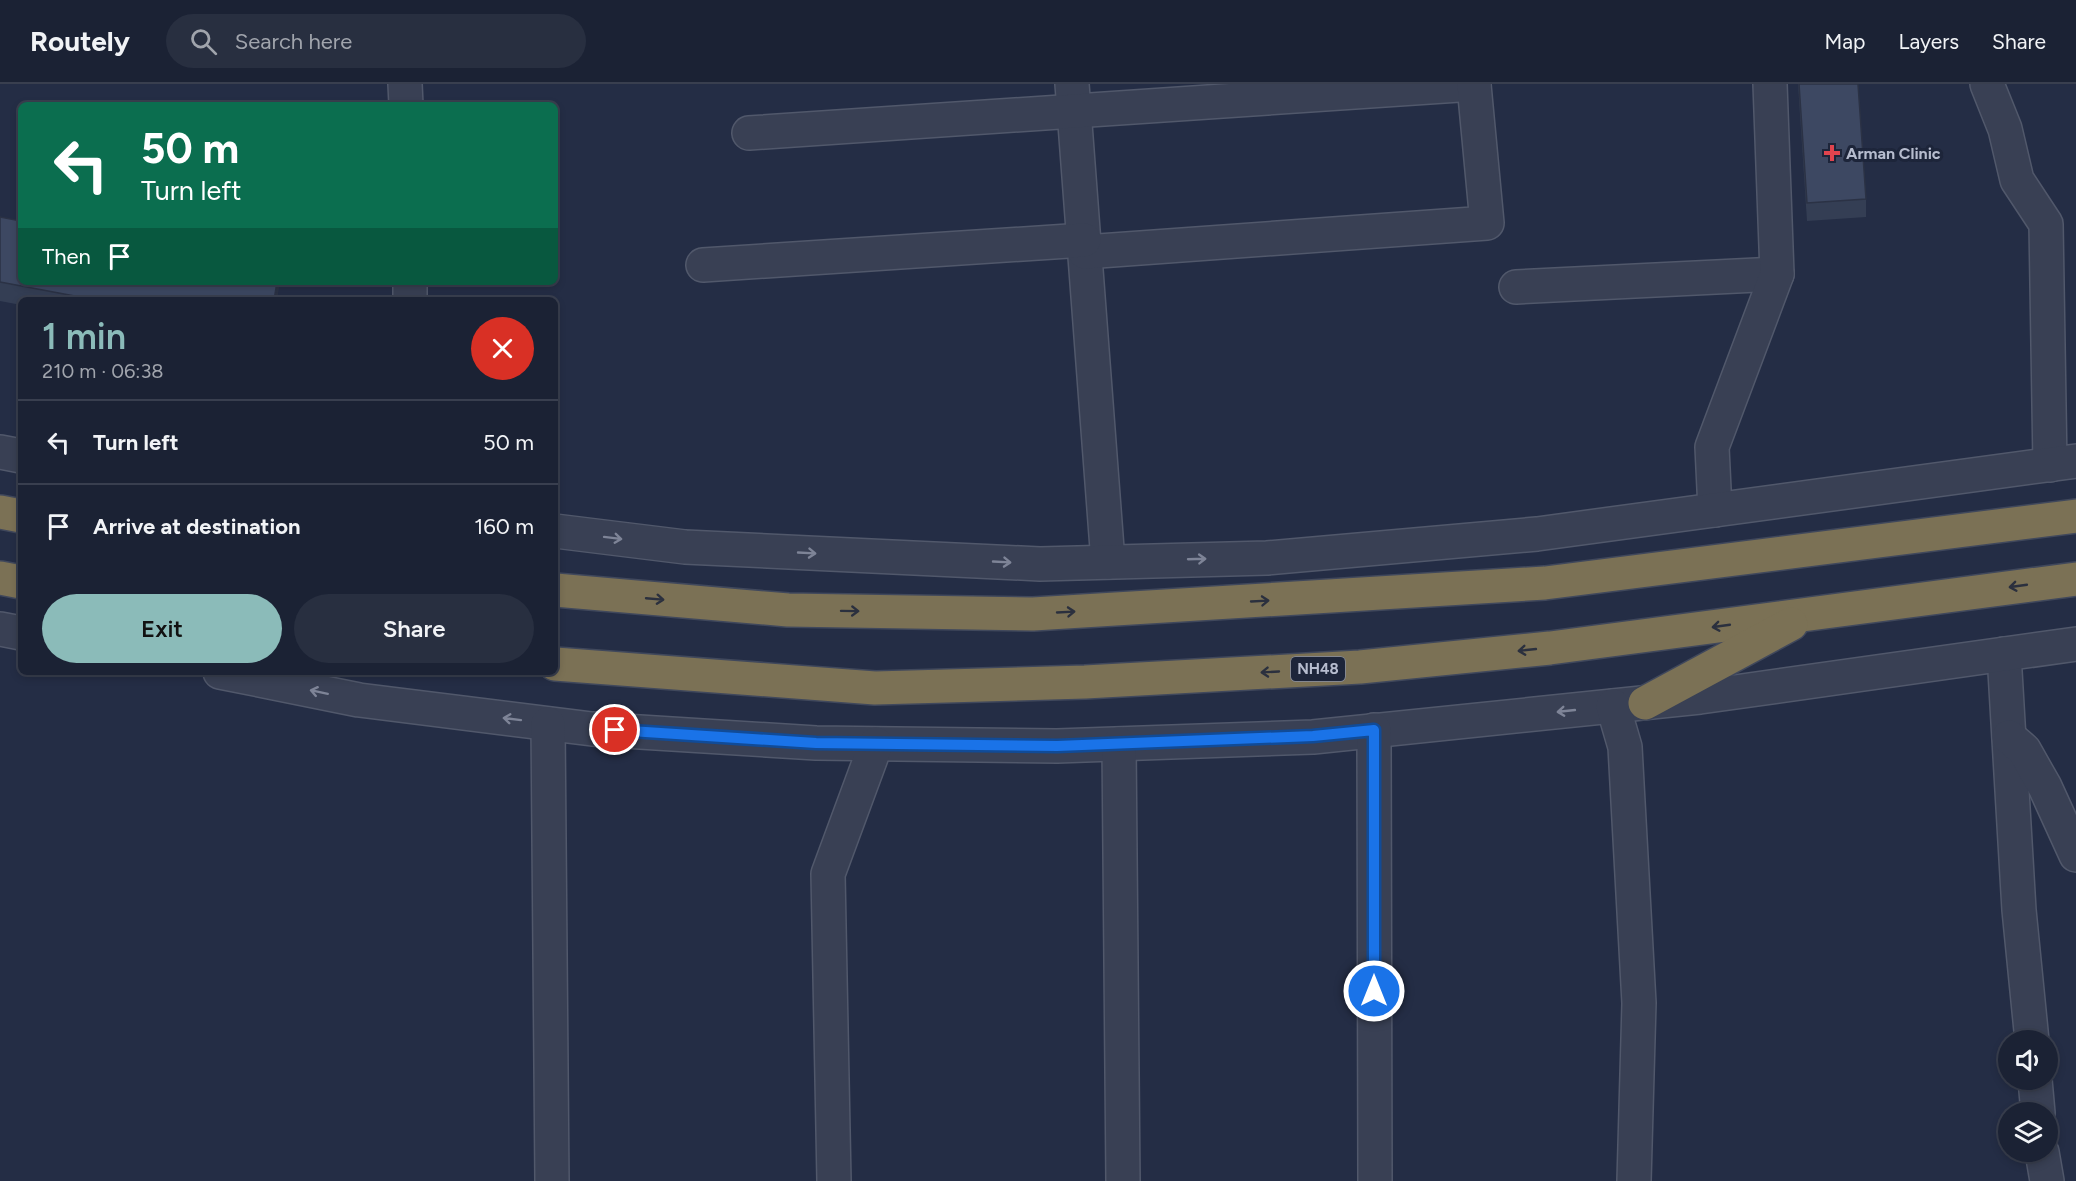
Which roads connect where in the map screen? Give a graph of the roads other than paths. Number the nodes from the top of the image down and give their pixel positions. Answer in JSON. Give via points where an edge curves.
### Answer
{"nodes":[{"id":1,"x":405,"y":84,"type":"edge"},
{"id":2,"x":1474,"y":84,"type":"edge"},
{"id":3,"x":1770,"y":84,"type":"edge"},
{"id":4,"x":1987,"y":84,"type":"edge"},
{"id":5,"x":1073,"y":98,"type":"edge"},
{"id":6,"x":406,"y":102,"type":"edge"},
{"id":7,"x":749,"y":133,"type":"dead end"},
{"id":8,"x":1084,"y":246,"type":"junction"},
{"id":9,"x":703,"y":265,"type":"dead end"},
{"id":10,"x":1778,"y":274,"type":"junction"},
{"id":11,"x":1516,"y":286,"type":"dead end"},
{"id":12,"x":0,"y":452,"type":"edge"},
{"id":13,"x":18,"y":455,"type":"edge"},
{"id":14,"x":2063,"y":463,"type":"edge"},
{"id":15,"x":1715,"y":510,"type":"junction"},
{"id":16,"x":0,"y":512,"type":"edge"},
{"id":17,"x":18,"y":515,"type":"edge"},
{"id":18,"x":2076,"y":516,"type":"edge"},
{"id":19,"x":558,"y":531,"type":"edge"},
{"id":20,"x":1108,"y":562,"type":"junction"},
{"id":21,"x":0,"y":578,"type":"edge"},
{"id":22,"x":2076,"y":579,"type":"edge"},
{"id":23,"x":18,"y":581,"type":"edge"},
{"id":24,"x":558,"y":590,"type":"edge"},
{"id":25,"x":1808,"y":614,"type":"junction"},
{"id":26,"x":0,"y":629,"type":"edge"},
{"id":27,"x":18,"y":632,"type":"edge"},
{"id":28,"x":2076,"y":644,"type":"edge"},
{"id":29,"x":2004,"y":654,"type":"junction"},
{"id":30,"x":558,"y":664,"type":"edge"},
{"id":31,"x":235,"y":675,"type":"edge"},
{"id":32,"x":1645,"y":703,"type":"junction"},
{"id":33,"x":1613,"y":706,"type":"junction"},
{"id":34,"x":548,"y":724,"type":"junction"},
{"id":35,"x":1374,"y":730,"type":"junction"},
{"id":36,"x":2009,"y":737,"type":"junction"},
{"id":37,"x":876,"y":744,"type":"junction"},
{"id":38,"x":1119,"y":744,"type":"junction"},
{"id":39,"x":2076,"y":855,"type":"edge"},
{"id":40,"x":2031,"y":1030,"type":"edge"},
{"id":41,"x":2044,"y":1162,"type":"edge"},
{"id":42,"x":552,"y":1181,"type":"edge"},
{"id":43,"x":834,"y":1181,"type":"edge"},
{"id":44,"x":1123,"y":1181,"type":"edge"},
{"id":45,"x":1375,"y":1181,"type":"edge"},
{"id":46,"x":1634,"y":1181,"type":"edge"},
{"id":47,"x":2047,"y":1181,"type":"edge"}],
"edges":[{"from":1,"to":6,"type":"street"},
{"from":2,"to":5,"type":"street"},
{"from":2,"to":8,"type":"street","via":[[1487,223]]},
{"from":3,"to":10,"type":"street"},
{"from":4,"to":14,"type":"street","via":[[2005,129],[2017,180],[2046,224]]},
{"from":5,"to":7,"type":"street"},
{"from":5,"to":8,"type":"street"},
{"from":8,"to":9,"type":"street"},
{"from":8,"to":20,"type":"street"},
{"from":10,"to":11,"type":"street"},
{"from":10,"to":15,"type":"street","via":[[1712,447]]},
{"from":12,"to":13,"type":"street"},
{"from":14,"to":15,"type":"street"},
{"from":20,"to":15,"type":"street","one_way":true,"via":[[1267,558],[1537,534]]},
{"from":16,"to":17,"type":"highway"},
{"from":24,"to":18,"type":"highway","one_way":true,"via":[[788,610],[1033,614],[1545,583]]},
{"from":19,"to":20,"type":"street","one_way":true,"via":[[685,547],[1040,564]]},
{"from":21,"to":23,"type":"highway"},
{"from":22,"to":25,"type":"highway","number":"NH48","one_way":true},
{"from":25,"to":30,"type":"highway","number":"NH48","one_way":true,"via":[[1550,648],[1372,666],[1085,682],[874,688]]},
{"from":25,"to":32,"type":"highway"},
{"from":26,"to":27,"type":"street"},
{"from":28,"to":29,"type":"street"},
{"from":29,"to":32,"type":"street"},
{"from":29,"to":36,"type":"street"},
{"from":34,"to":31,"type":"street","one_way":true,"via":[[359,700]]},
{"from":32,"to":33,"type":"street"},
{"from":33,"to":35,"type":"street","one_way":true},
{"from":33,"to":46,"type":"street","via":[[1625,747],[1639,1003]]},
{"from":34,"to":37,"type":"street"},
{"from":34,"to":42,"type":"street"},
{"from":35,"to":38,"type":"street"},
{"from":35,"to":45,"type":"street"},
{"from":36,"to":39,"type":"street","via":[[2024,750]]},
{"from":36,"to":40,"type":"street"},
{"from":37,"to":38,"type":"street"},
{"from":37,"to":43,"type":"street","via":[[828,874]]},
{"from":38,"to":44,"type":"street"},
{"from":41,"to":47,"type":"street"}]}
